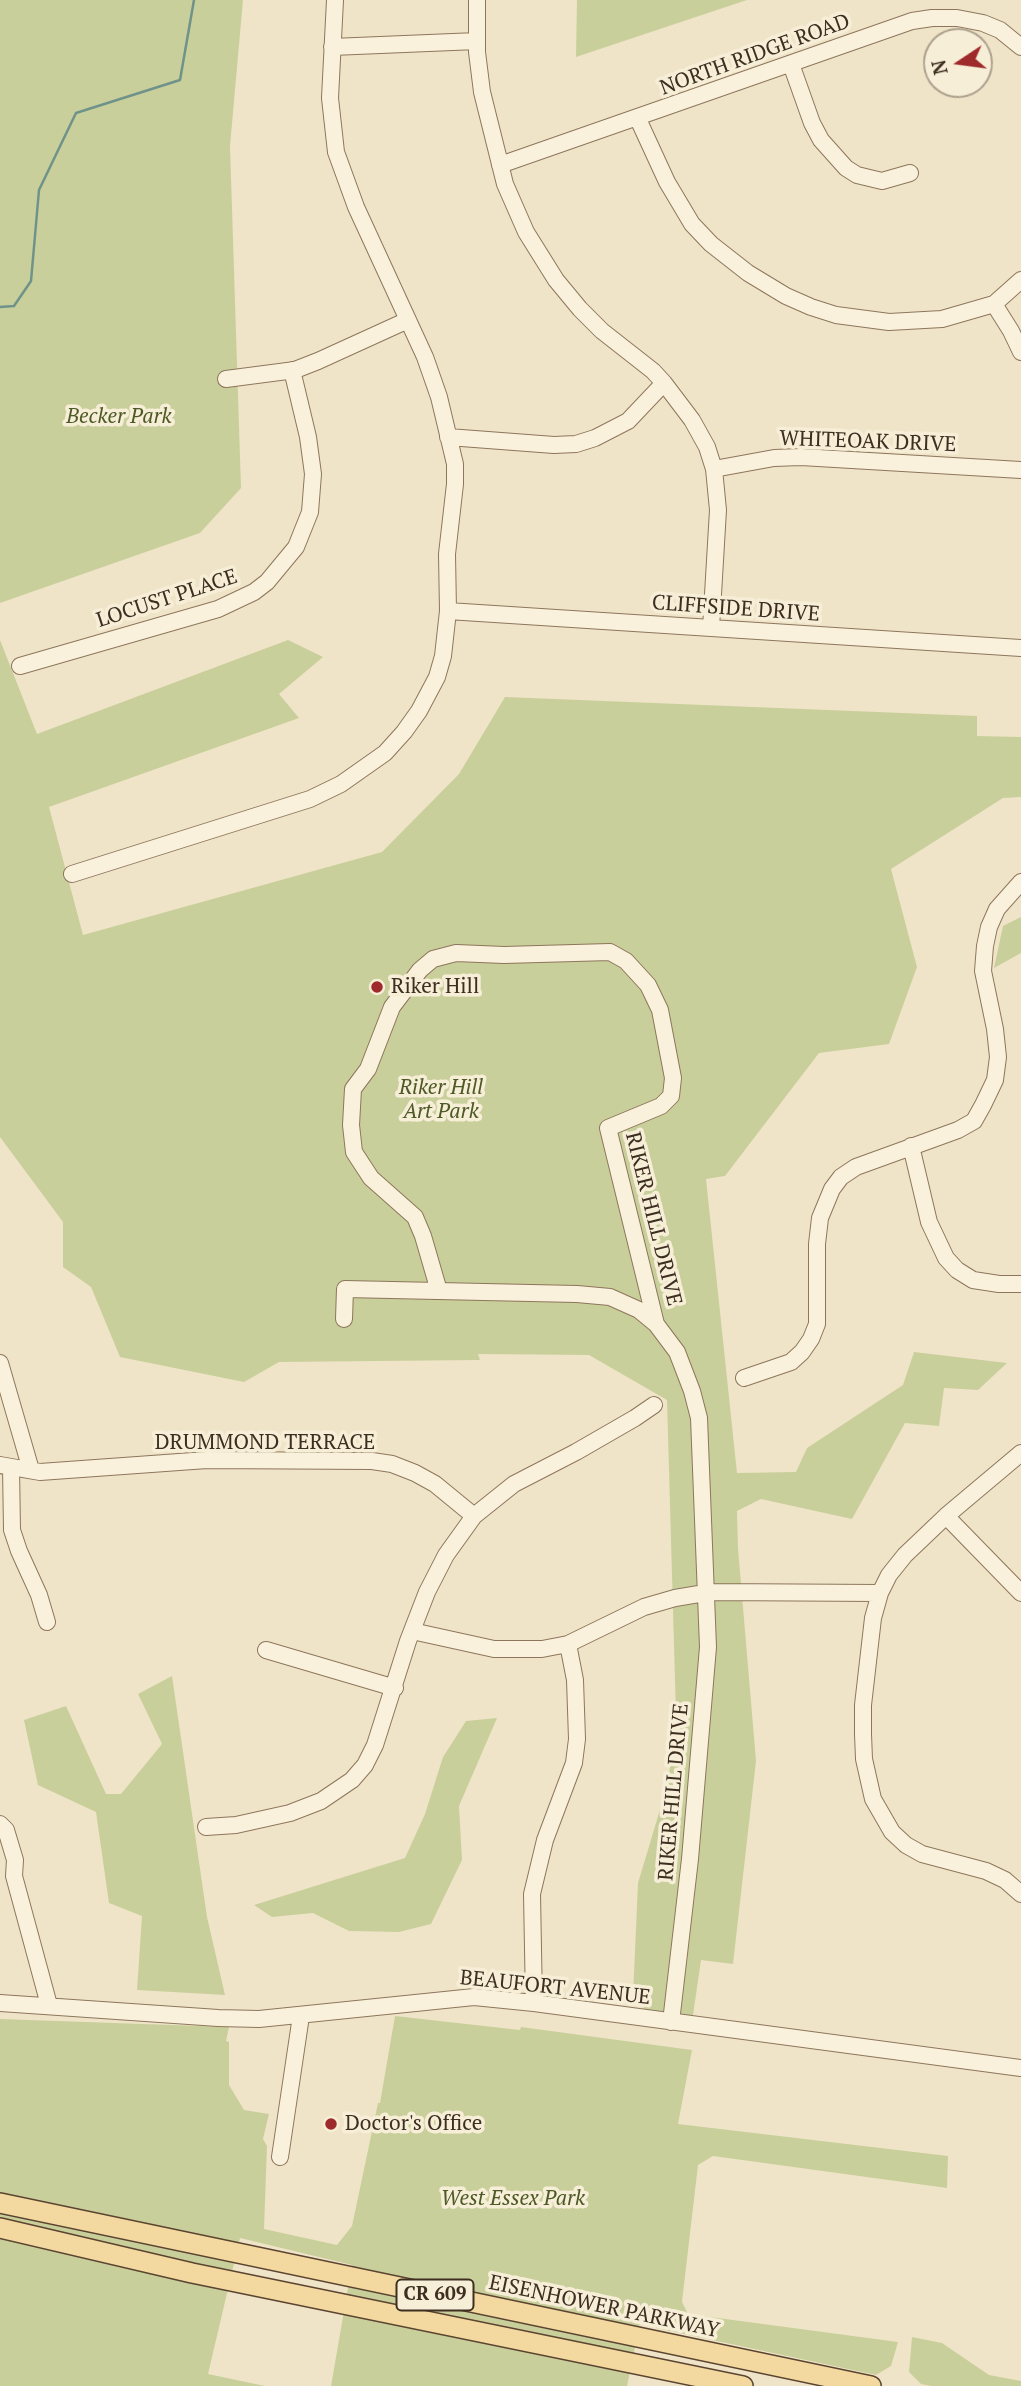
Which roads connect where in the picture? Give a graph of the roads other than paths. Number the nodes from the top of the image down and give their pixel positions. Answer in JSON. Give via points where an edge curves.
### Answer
{"nodes":[{"id":1,"x":335,"y":0,"type":"edge"},
{"id":2,"x":477,"y":0,"type":"edge"},
{"id":3,"x":477,"y":41,"type":"junction"},
{"id":4,"x":332,"y":47,"type":"junction"},
{"id":5,"x":1021,"y":47,"type":"edge"},
{"id":6,"x":791,"y":64,"type":"junction"},
{"id":7,"x":638,"y":119,"type":"junction"},
{"id":8,"x":500,"y":166,"type":"junction"},
{"id":9,"x":910,"y":173,"type":"dead end"},
{"id":10,"x":1021,"y":280,"type":"edge"},
{"id":11,"x":993,"y":304,"type":"junction"},
{"id":12,"x":408,"y":320,"type":"junction"},
{"id":13,"x":1021,"y":352,"type":"edge"},
{"id":14,"x":292,"y":370,"type":"junction"},
{"id":15,"x":226,"y":379,"type":"dead end"},
{"id":16,"x":664,"y":383,"type":"junction"},
{"id":17,"x":448,"y":437,"type":"junction"},
{"id":18,"x":714,"y":469,"type":"junction"},
{"id":19,"x":1021,"y":470,"type":"edge"},
{"id":20,"x":448,"y":611,"type":"junction"},
{"id":21,"x":711,"y":628,"type":"junction"},
{"id":22,"x":1021,"y":648,"type":"edge"},
{"id":23,"x":20,"y":666,"type":"dead end"},
{"id":24,"x":72,"y":874,"type":"dead end"},
{"id":25,"x":1021,"y":882,"type":"edge"},
{"id":26,"x":911,"y":1146,"type":"junction"},
{"id":27,"x":1021,"y":1284,"type":"edge"},
{"id":28,"x":439,"y":1291,"type":"junction"},
{"id":29,"x":344,"y":1319,"type":"dead end"},
{"id":30,"x":656,"y":1324,"type":"junction"},
{"id":31,"x":0,"y":1363,"type":"edge"},
{"id":32,"x":744,"y":1378,"type":"dead end"},
{"id":33,"x":654,"y":1405,"type":"dead end"},
{"id":34,"x":1021,"y":1453,"type":"edge"},
{"id":35,"x":5,"y":1466,"type":"edge"},
{"id":36,"x":31,"y":1470,"type":"junction"},
{"id":37,"x":474,"y":1516,"type":"junction"},
{"id":38,"x":946,"y":1516,"type":"junction"},
{"id":39,"x":707,"y":1593,"type":"junction"},
{"id":40,"x":880,"y":1593,"type":"junction"},
{"id":41,"x":1021,"y":1593,"type":"edge"},
{"id":42,"x":47,"y":1622,"type":"dead end"},
{"id":43,"x":412,"y":1631,"type":"junction"},
{"id":44,"x":568,"y":1644,"type":"junction"},
{"id":45,"x":266,"y":1650,"type":"dead end"},
{"id":46,"x":395,"y":1688,"type":"junction"},
{"id":47,"x":0,"y":1824,"type":"edge"},
{"id":48,"x":206,"y":1827,"type":"dead end"},
{"id":49,"x":1021,"y":1894,"type":"edge"},
{"id":50,"x":0,"y":2003,"type":"edge"},
{"id":51,"x":534,"y":2003,"type":"junction"},
{"id":52,"x":48,"y":2005,"type":"junction"},
{"id":53,"x":301,"y":2016,"type":"junction"},
{"id":54,"x":671,"y":2022,"type":"junction"},
{"id":55,"x":1021,"y":2068,"type":"edge"},
{"id":56,"x":280,"y":2157,"type":"dead end"},
{"id":57,"x":0,"y":2203,"type":"edge"},
{"id":58,"x":0,"y":2228,"type":"edge"},
{"id":59,"x":744,"y":2386,"type":"edge"},
{"id":60,"x":870,"y":2386,"type":"edge"}],
"edges":[{"from":1,"to":4,"type":"street"},
{"from":2,"to":3,"type":"street"},
{"from":3,"to":4,"type":"street"},
{"from":3,"to":8,"type":"street","via":[[482,92]]},
{"from":4,"to":12,"type":"street","via":[[330,98],[336,152]]},
{"from":5,"to":6,"type":"street","name":"NORTH RIDGE ROAD","via":[[983,23],[932,18]]},
{"from":6,"to":7,"type":"street","name":"NORTH RIDGE ROAD"},
{"from":6,"to":9,"type":"street","via":[[812,123],[846,168],[882,181]]},
{"from":7,"to":8,"type":"street","name":"NORTH RIDGE ROAD"},
{"from":7,"to":11,"type":"street","via":[[667,183],[692,223],[748,273],[786,296],[836,315],[889,323],[942,319]]},
{"from":8,"to":16,"type":"street","via":[[526,232],[556,280],[602,331]]},
{"from":10,"to":11,"type":"street"},
{"from":11,"to":13,"type":"street"},
{"from":12,"to":14,"type":"street"},
{"from":12,"to":17,"type":"street","via":[[425,356]]},
{"from":14,"to":15,"type":"street"},
{"from":14,"to":23,"type":"street","name":"LOCUST PLACE","via":[[313,474],[310,512],[296,547],[267,582],[218,609]]},
{"from":16,"to":17,"type":"street","via":[[628,421],[576,444]]},
{"from":16,"to":18,"type":"street","via":[[692,419]]},
{"from":17,"to":20,"type":"street","via":[[455,464],[447,554]]},
{"from":18,"to":19,"type":"street","name":"WHITEOAK DRIVE","via":[[801,457]]},
{"from":18,"to":21,"type":"street","via":[[718,520]]},
{"from":20,"to":21,"type":"street","name":"CLIFFSIDE DRIVE"},
{"from":20,"to":24,"type":"street","via":[[443,656],[429,694],[404,732],[364,769],[310,799]]},
{"from":21,"to":22,"type":"street","name":"CLIFFSIDE DRIVE"},
{"from":25,"to":26,"type":"street","via":[[997,909],[985,946],[983,971],[998,1057],[995,1080],[974,1121]]},
{"from":26,"to":27,"type":"street","via":[[929,1222],[946,1258],[973,1280]]},
{"from":26,"to":32,"type":"street","via":[[856,1167],[832,1189],[820,1217],[817,1324],[811,1339],[791,1362]]},
{"from":28,"to":29,"type":"street","name":"RIKER HILL DRIVE","via":[[345,1289]]},
{"from":28,"to":30,"type":"street","name":"RIKER HILL DRIVE","via":[[610,1297]]},
{"from":28,"to":30,"type":"street","name":"RIKER HILL DRIVE","via":[[415,1217],[372,1178],[354,1152],[353,1088],[368,1069],[391,1007],[433,959],[456,953],[610,952],[626,961],[648,985],[660,1010],[673,1078],[671,1096],[661,1106],[608,1129]]},
{"from":30,"to":39,"type":"street","name":"RIKER HILL DRIVE","via":[[677,1352],[699,1419]]},
{"from":31,"to":36,"type":"street"},
{"from":33,"to":37,"type":"street","via":[[514,1484]]},
{"from":34,"to":38,"type":"street"},
{"from":35,"to":36,"type":"street","name":"DRUMMOND TERRACE"},
{"from":35,"to":42,"type":"street","via":[[12,1530]]},
{"from":36,"to":37,"type":"street","name":"DRUMMOND TERRACE","via":[[207,1460],[372,1461],[392,1464],[435,1484]]},
{"from":37,"to":43,"type":"street","via":[[446,1555]]},
{"from":38,"to":40,"type":"street","via":[[905,1555]]},
{"from":38,"to":41,"type":"street"},
{"from":39,"to":40,"type":"street"},
{"from":39,"to":44,"type":"street","via":[[645,1607]]},
{"from":39,"to":54,"type":"street","name":"RIKER HILL DRIVE","via":[[705,1686]]},
{"from":40,"to":49,"type":"street","via":[[863,1705],[864,1759],[873,1799],[892,1832],[906,1845],[922,1854],[986,1871]]},
{"from":43,"to":44,"type":"street","via":[[494,1649]]},
{"from":43,"to":46,"type":"street"},
{"from":44,"to":51,"type":"street","via":[[575,1680],[577,1739],[574,1763],[545,1840],[531,1894]]},
{"from":45,"to":46,"type":"street"},
{"from":46,"to":48,"type":"street","via":[[365,1765],[338,1791],[290,1813]]},
{"from":47,"to":52,"type":"street","via":[[15,1860],[14,1875]]},
{"from":50,"to":52,"type":"street","name":"BEAUFORT AVENUE"},
{"from":51,"to":53,"type":"street","name":"BEAUFORT AVENUE","via":[[474,1997]]},
{"from":51,"to":54,"type":"street","name":"BEAUFORT AVENUE"},
{"from":52,"to":53,"type":"street","name":"BEAUFORT AVENUE","via":[[218,2018]]},
{"from":53,"to":56,"type":"street"},
{"from":54,"to":55,"type":"street","name":"BEAUFORT AVENUE"},
{"from":57,"to":60,"type":"main road","name":"EISENHOWER PARKWAY","number":"CR 609"},
{"from":58,"to":59,"type":"main road","number":"CR 609","via":[[192,2273]]}]}
